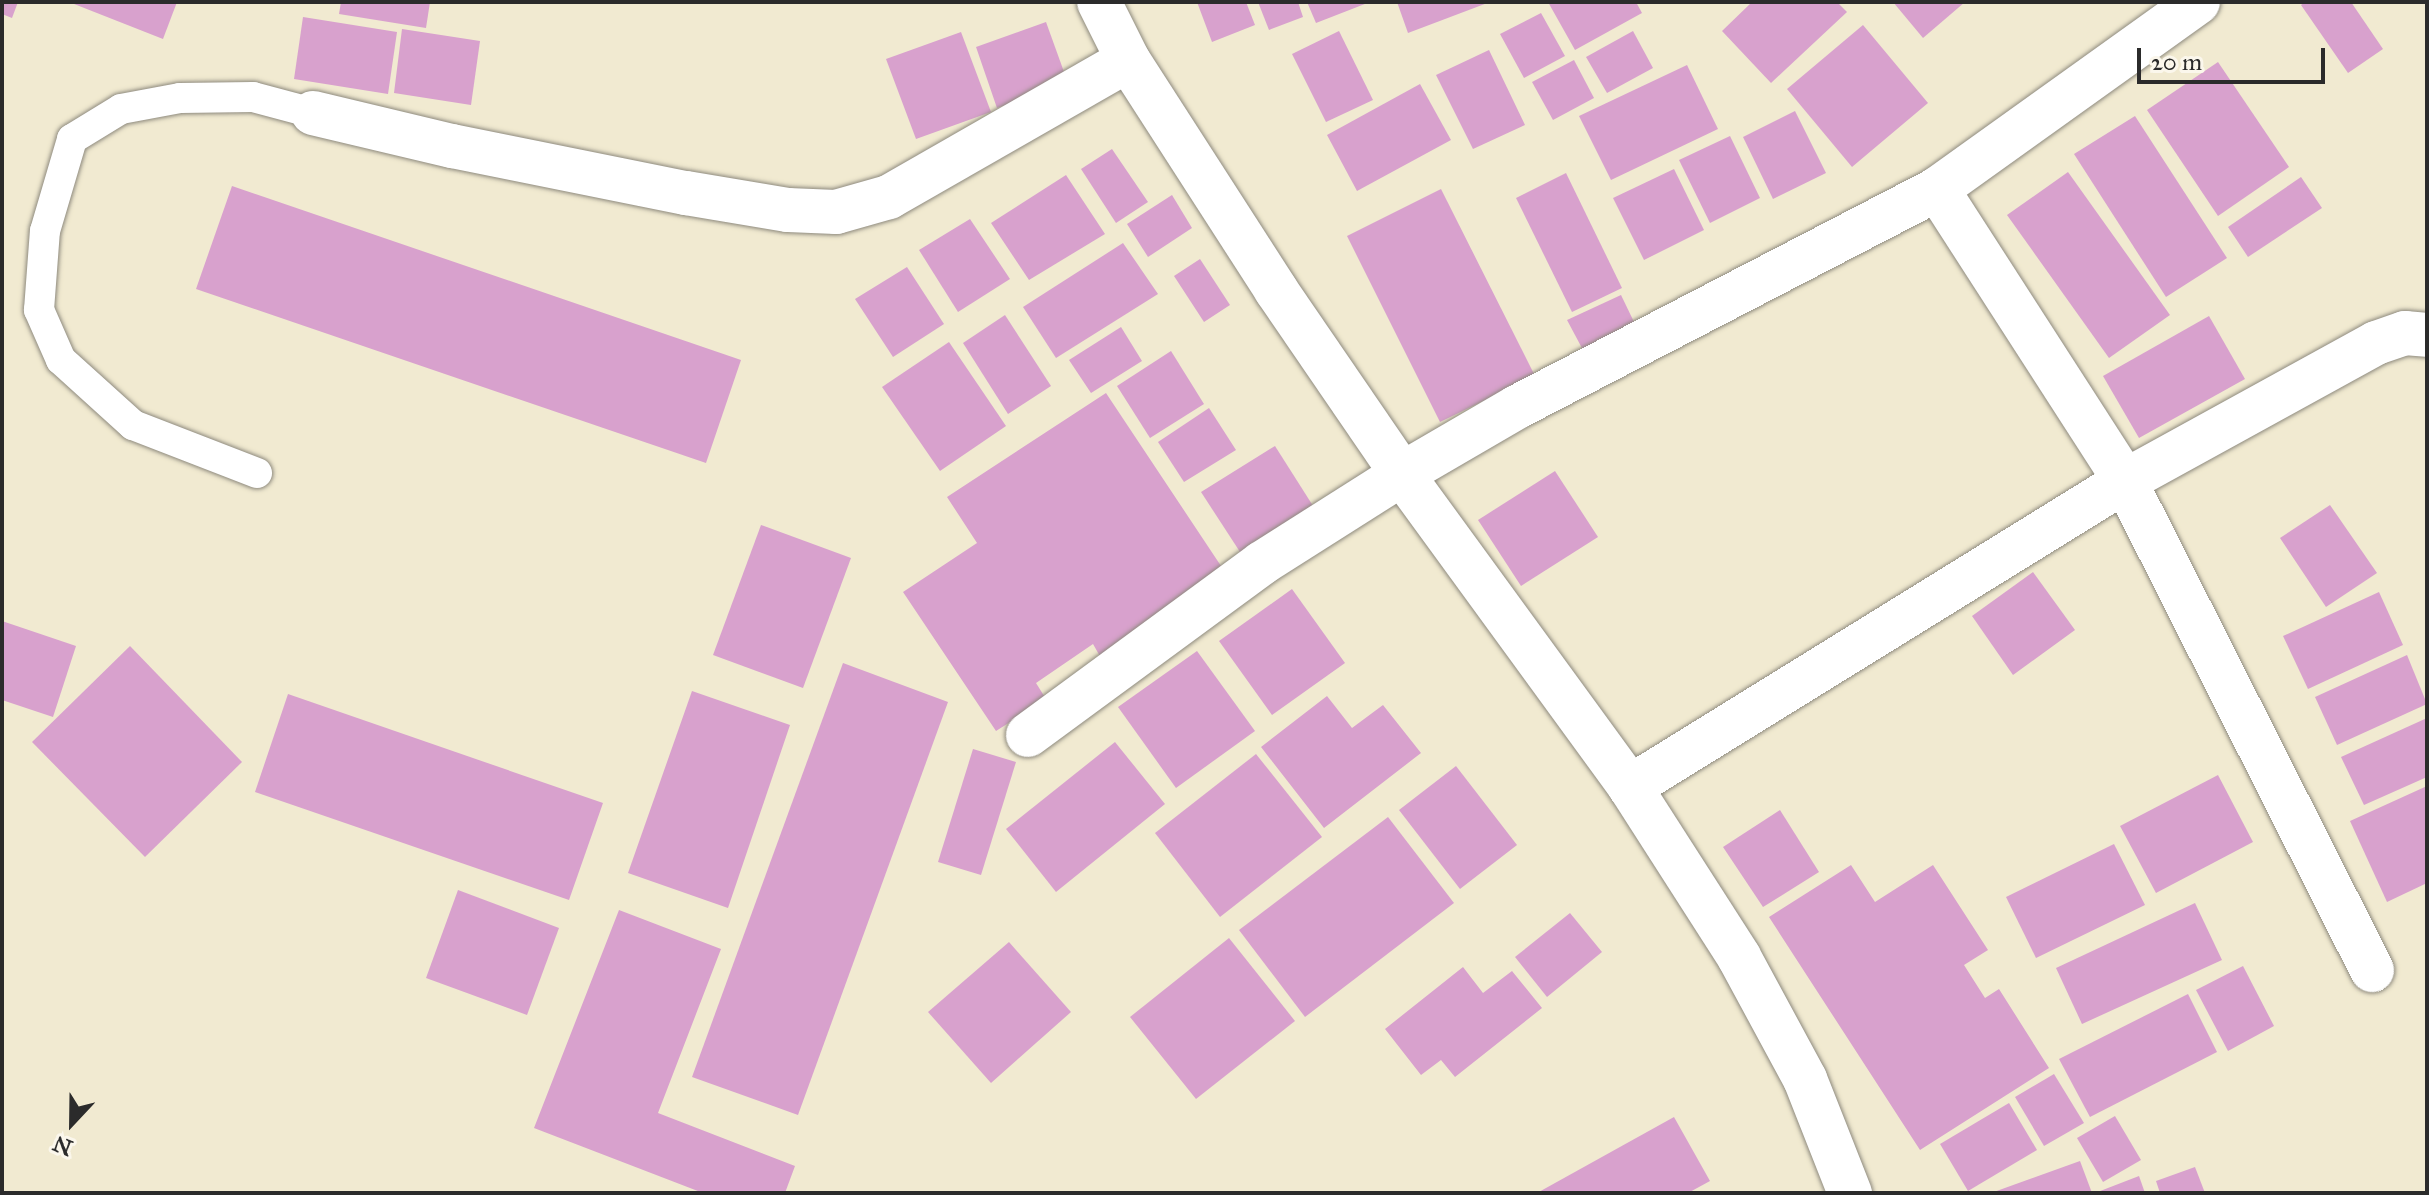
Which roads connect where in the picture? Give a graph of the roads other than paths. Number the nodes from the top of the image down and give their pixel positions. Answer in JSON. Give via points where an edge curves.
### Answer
{"nodes":[{"id":1,"x":1099,"y":2,"type":"edge"},
{"id":2,"x":2198,"y":2,"type":"edge"},
{"id":3,"x":1128,"y":60,"type":"junction"},
{"id":4,"x":313,"y":113,"type":"joint"},
{"id":5,"x":1937,"y":189,"type":"junction"},
{"id":6,"x":2427,"y":335,"type":"edge"},
{"id":7,"x":257,"y":473,"type":"dead end"},
{"id":8,"x":1402,"y":474,"type":"junction"},
{"id":9,"x":2125,"y":481,"type":"junction"},
{"id":10,"x":1028,"y":735,"type":"dead end"},
{"id":11,"x":1630,"y":787,"type":"junction"},
{"id":12,"x":2372,"y":970,"type":"dead end"},
{"id":13,"x":1850,"y":1193,"type":"edge"}],
"edges":[{"from":1,"to":3,"type":"street"},
{"from":2,"to":5,"type":"street"},
{"from":3,"to":4,"type":"street","via":[[889,197],[836,212],[788,210],[686,193]]},
{"from":3,"to":8,"type":"street"},
{"from":4,"to":7,"type":"lane","via":[[253,97],[180,98],[121,109],[72,139],[45,231],[39,310],[61,360],[133,425]]},
{"from":5,"to":8,"type":"street","via":[[1517,407]]},
{"from":5,"to":9,"type":"street"},
{"from":6,"to":9,"type":"street","via":[[2405,333],[2376,343]]},
{"from":8,"to":10,"type":"street","via":[[1262,563]]},
{"from":8,"to":11,"type":"street"},
{"from":9,"to":11,"type":"street"},
{"from":9,"to":12,"type":"street"},
{"from":11,"to":13,"type":"street","via":[[1739,957],[1805,1079]]}]}
